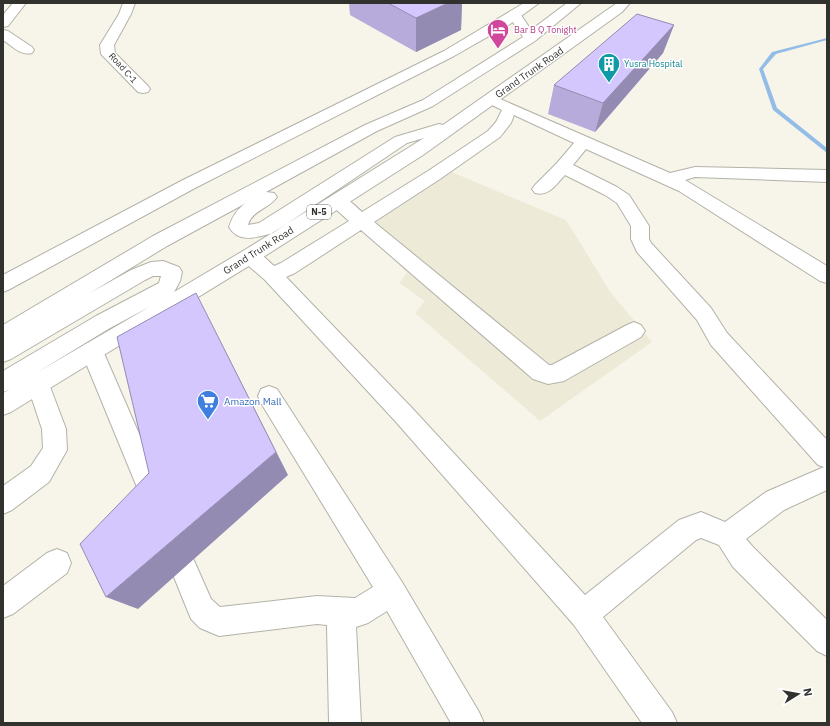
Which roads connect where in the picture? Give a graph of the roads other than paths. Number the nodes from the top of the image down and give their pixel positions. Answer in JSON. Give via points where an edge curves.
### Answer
{"nodes":[{"id":1,"x":20,"y":3,"type":"edge"},
{"id":2,"x":129,"y":3,"type":"edge"},
{"id":3,"x":533,"y":3,"type":"edge"},
{"id":4,"x":575,"y":3,"type":"edge"},
{"id":5,"x":624,"y":5,"type":"edge"},
{"id":6,"x":514,"y":15,"type":"junction"},
{"id":7,"x":3,"y":23,"type":"edge"},
{"id":8,"x":3,"y":34,"type":"edge"},
{"id":9,"x":530,"y":38,"type":"junction"},
{"id":10,"x":27,"y":50,"type":"dead end"},
{"id":11,"x":143,"y":89,"type":"dead end"},
{"id":12,"x":491,"y":99,"type":"junction"},
{"id":13,"x":428,"y":103,"type":"junction"},
{"id":14,"x":510,"y":108,"type":"junction"},
{"id":15,"x":455,"y":124,"type":"junction"},
{"id":16,"x":584,"y":141,"type":"junction"},
{"id":17,"x":563,"y":167,"type":"junction"},
{"id":18,"x":827,"y":176,"type":"edge"},
{"id":19,"x":669,"y":179,"type":"junction"},
{"id":20,"x":541,"y":189,"type":"dead end"},
{"id":21,"x":337,"y":201,"type":"junction"},
{"id":22,"x":361,"y":222,"type":"junction"},
{"id":23,"x":250,"y":256,"type":"junction"},
{"id":24,"x":272,"y":275,"type":"junction"},
{"id":25,"x":827,"y":276,"type":"edge"},
{"id":26,"x":3,"y":284,"type":"edge"},
{"id":27,"x":634,"y":332,"type":"dead end"},
{"id":28,"x":3,"y":336,"type":"edge"},
{"id":29,"x":92,"y":351,"type":"junction"},
{"id":30,"x":3,"y":353,"type":"edge"},
{"id":31,"x":3,"y":382,"type":"edge"},
{"id":32,"x":38,"y":384,"type":"junction"},
{"id":33,"x":269,"y":396,"type":"dead end"},
{"id":34,"x":3,"y":405,"type":"edge"},
{"id":35,"x":827,"y":457,"type":"edge"},
{"id":36,"x":827,"y":478,"type":"edge"},
{"id":37,"x":3,"y":501,"type":"edge"},
{"id":38,"x":728,"y":536,"type":"junction"},
{"id":39,"x":56,"y":563,"type":"dead end"},
{"id":40,"x":392,"y":592,"type":"junction"},
{"id":41,"x":3,"y":604,"type":"edge"},
{"id":42,"x":341,"y":612,"type":"junction"},
{"id":43,"x":584,"y":615,"type":"junction"},
{"id":44,"x":827,"y":641,"type":"edge"},
{"id":45,"x":345,"y":723,"type":"edge"},
{"id":46,"x":468,"y":723,"type":"edge"},
{"id":47,"x":662,"y":723,"type":"edge"}],
"edges":[{"from":1,"to":7,"type":"main road"},
{"from":2,"to":11,"type":"main road","name":"Road C-1","via":[[107,45],[108,54]]},
{"from":3,"to":6,"type":"main road"},
{"from":4,"to":9,"type":"main road"},
{"from":5,"to":12,"type":"main road","name":"Grand Trunk Road","number":"N-5"},
{"from":6,"to":9,"type":"main road"},
{"from":6,"to":26,"type":"main road","via":[[422,68],[198,179]]},
{"from":8,"to":10,"type":"main road"},
{"from":9,"to":13,"type":"main road"},
{"from":12,"to":14,"type":"main road"},
{"from":12,"to":15,"type":"main road","name":"Grand Trunk Road","number":"N-5"},
{"from":13,"to":15,"type":"main road","via":[[339,157],[281,188],[245,212],[238,227],[247,233],[266,228],[401,140]]},
{"from":13,"to":28,"type":"main road","via":[[371,128],[160,241]]},
{"from":14,"to":16,"type":"main road"},
{"from":14,"to":22,"type":"main road","via":[[494,134]]},
{"from":15,"to":21,"type":"main road","name":"Grand Trunk Road","number":"N-5"},
{"from":16,"to":17,"type":"main road"},
{"from":16,"to":19,"type":"main road"},
{"from":17,"to":20,"type":"main road"},
{"from":17,"to":35,"type":"main road","via":[[623,199],[640,226],[640,239],[644,247],[704,314],[719,339]]},
{"from":18,"to":19,"type":"main road","via":[[695,172]]},
{"from":19,"to":25,"type":"main road"},
{"from":21,"to":22,"type":"main road"},
{"from":21,"to":23,"type":"main road","name":"Grand Trunk Road","number":"N-5"},
{"from":22,"to":24,"type":"main road","via":[[288,268]]},
{"from":22,"to":27,"type":"main road","via":[[541,372],[548,375],[556,374]]},
{"from":23,"to":24,"type":"main road"},
{"from":23,"to":29,"type":"main road","name":"Grand Trunk Road","number":"N-5"},
{"from":24,"to":43,"type":"main road"},
{"from":29,"to":32,"type":"main road","name":"Grand Trunk Road","number":"N-5"},
{"from":29,"to":42,"type":"main road","via":[[201,609],[210,618],[219,622],[318,610]]},
{"from":30,"to":31,"type":"main road","via":[[152,268],[172,272],[166,288],[103,322]]},
{"from":32,"to":34,"type":"main road","name":"Grand Trunk Road","number":"N-5"},
{"from":32,"to":37,"type":"main road","via":[[54,429],[55,450],[40,474]]},
{"from":33,"to":40,"type":"main road"},
{"from":36,"to":38,"type":"main road","via":[[775,501]]},
{"from":38,"to":43,"type":"main road","via":[[701,525],[688,529]]},
{"from":38,"to":44,"type":"main road","via":[[743,557]]},
{"from":39,"to":41,"type":"main road"},
{"from":40,"to":42,"type":"main road","via":[[358,613]]},
{"from":40,"to":46,"type":"main road"},
{"from":42,"to":45,"type":"main road"},
{"from":43,"to":47,"type":"main road"}]}
